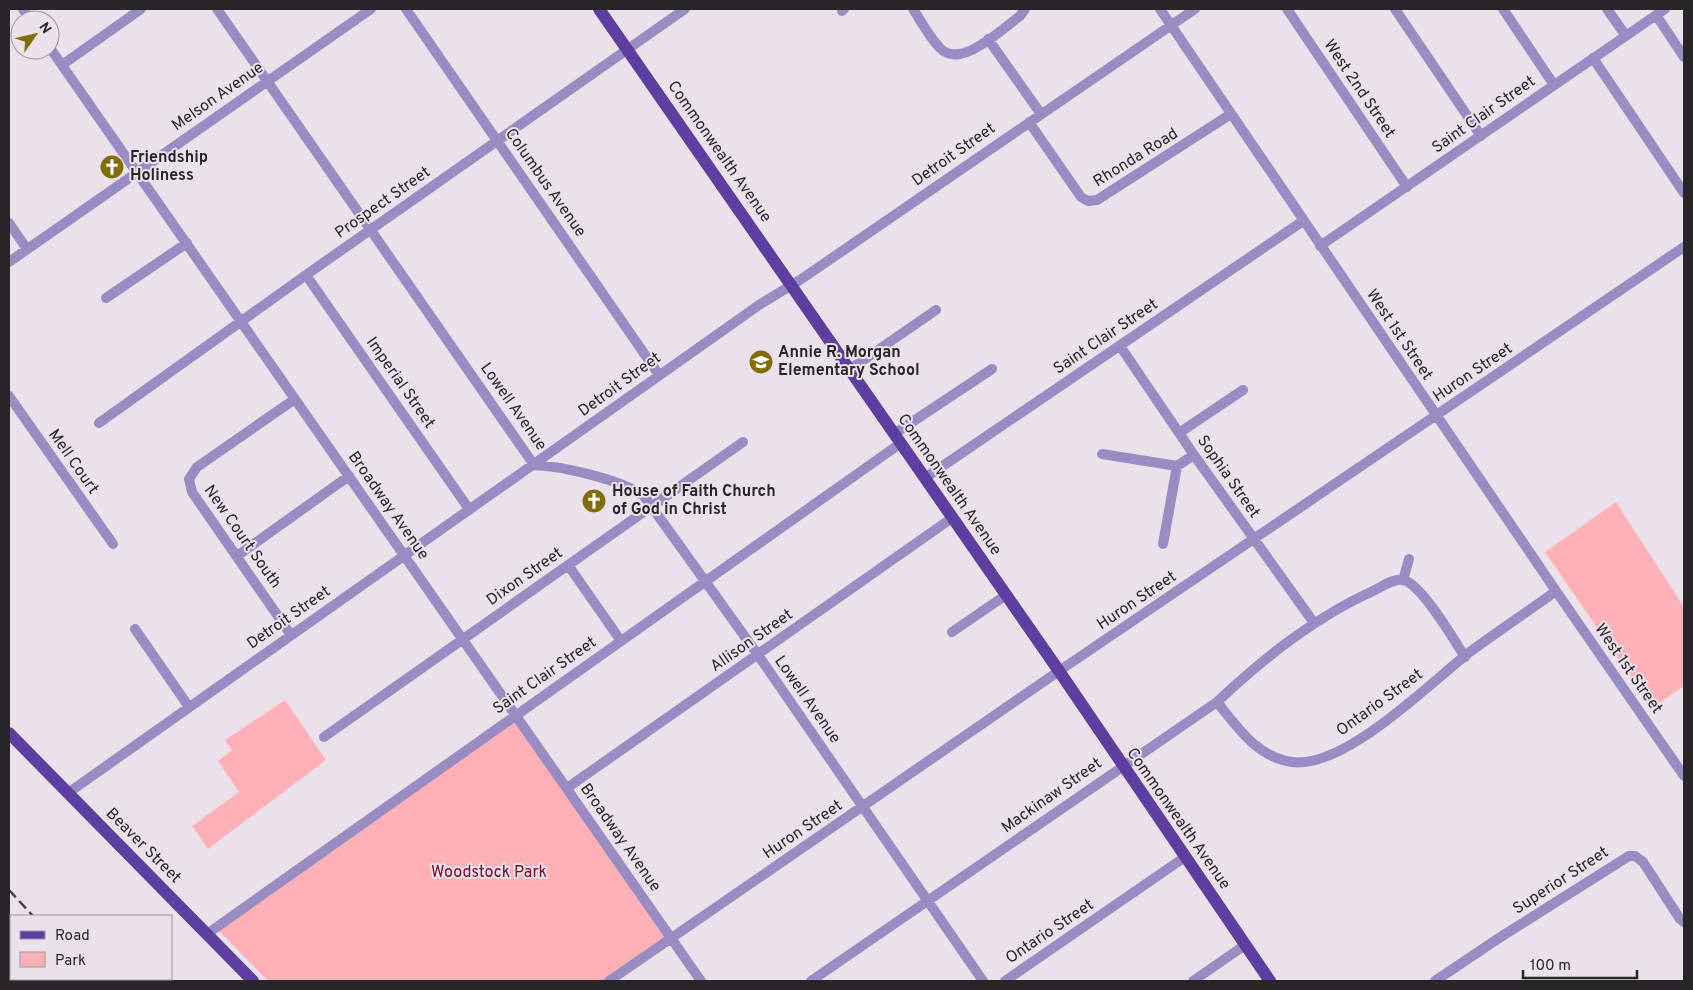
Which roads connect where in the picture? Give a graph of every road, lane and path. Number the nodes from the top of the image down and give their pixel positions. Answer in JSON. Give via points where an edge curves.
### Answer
{"nodes":[{"id":1,"x":142,"y":9,"type":"edge"},
{"id":2,"x":217,"y":9,"type":"edge"},
{"id":3,"x":371,"y":9,"type":"edge"},
{"id":4,"x":406,"y":9,"type":"edge"},
{"id":5,"x":600,"y":9,"type":"edge"},
{"id":6,"x":685,"y":9,"type":"edge"},
{"id":7,"x":913,"y":9,"type":"edge"},
{"id":8,"x":1025,"y":9,"type":"edge"},
{"id":9,"x":1160,"y":9,"type":"edge"},
{"id":10,"x":1195,"y":9,"type":"edge"},
{"id":11,"x":1287,"y":9,"type":"edge"},
{"id":12,"x":1395,"y":9,"type":"edge"},
{"id":13,"x":1503,"y":9,"type":"edge"},
{"id":14,"x":1607,"y":9,"type":"edge"},
{"id":15,"x":1661,"y":12,"type":"edge"},
{"id":16,"x":1171,"y":25,"type":"junction"},
{"id":17,"x":1626,"y":36,"type":"junction"},
{"id":18,"x":988,"y":39,"type":"junction"},
{"id":19,"x":628,"y":50,"type":"junction"},
{"id":20,"x":1684,"y":57,"type":"edge"},
{"id":21,"x":1593,"y":58,"type":"junction"},
{"id":22,"x":58,"y":60,"type":"edge"},
{"id":23,"x":62,"y":65,"type":"junction"},
{"id":24,"x":268,"y":81,"type":"junction"},
{"id":25,"x":1554,"y":85,"type":"junction"},
{"id":26,"x":1041,"y":114,"type":"junction"},
{"id":27,"x":1231,"y":114,"type":"junction"},
{"id":28,"x":1029,"y":122,"type":"junction"},
{"id":29,"x":1481,"y":136,"type":"junction"},
{"id":30,"x":498,"y":141,"type":"junction"},
{"id":31,"x":137,"y":173,"type":"junction"},
{"id":32,"x":1406,"y":187,"type":"junction"},
{"id":33,"x":1684,"y":193,"type":"edge"},
{"id":34,"x":1303,"y":221,"type":"junction"},
{"id":35,"x":9,"y":223,"type":"edge"},
{"id":36,"x":371,"y":230,"type":"junction"},
{"id":37,"x":187,"y":243,"type":"junction"},
{"id":38,"x":1320,"y":246,"type":"junction"},
{"id":39,"x":1684,"y":247,"type":"edge"},
{"id":40,"x":27,"y":249,"type":"junction"},
{"id":41,"x":9,"y":262,"type":"edge"},
{"id":42,"x":306,"y":274,"type":"junction"},
{"id":43,"x":791,"y":285,"type":"junction"},
{"id":44,"x":106,"y":298,"type":"dead end"},
{"id":45,"x":936,"y":310,"type":"dead end"},
{"id":46,"x":241,"y":321,"type":"junction"},
{"id":47,"x":1120,"y":346,"type":"junction"},
{"id":48,"x":992,"y":369,"type":"dead end"},
{"id":49,"x":850,"y":370,"type":"junction"},
{"id":50,"x":659,"y":375,"type":"junction"},
{"id":51,"x":1243,"y":390,"type":"dead end"},
{"id":52,"x":9,"y":396,"type":"edge"},
{"id":53,"x":295,"y":398,"type":"junction"},
{"id":54,"x":1436,"y":416,"type":"junction"},
{"id":55,"x":99,"y":423,"type":"dead end"},
{"id":56,"x":1179,"y":433,"type":"junction"},
{"id":57,"x":897,"y":438,"type":"junction"},
{"id":58,"x":743,"y":442,"type":"dead end"},
{"id":59,"x":1102,"y":454,"type":"dead end"},
{"id":60,"x":1194,"y":455,"type":"junction"},
{"id":61,"x":534,"y":465,"type":"junction"},
{"id":62,"x":1178,"y":466,"type":"junction"},
{"id":63,"x":349,"y":476,"type":"junction"},
{"id":64,"x":925,"y":478,"type":"junction"},
{"id":65,"x":651,"y":505,"type":"junction"},
{"id":66,"x":469,"y":509,"type":"junction"},
{"id":67,"x":952,"y":518,"type":"junction"},
{"id":68,"x":1254,"y":540,"type":"junction"},
{"id":69,"x":113,"y":544,"type":"dead end"},
{"id":70,"x":1163,"y":544,"type":"dead end"},
{"id":71,"x":405,"y":554,"type":"junction"},
{"id":72,"x":237,"y":556,"type":"junction"},
{"id":73,"x":1409,"y":559,"type":"dead end"},
{"id":74,"x":568,"y":566,"type":"junction"},
{"id":75,"x":1403,"y":580,"type":"junction"},
{"id":76,"x":705,"y":581,"type":"junction"},
{"id":77,"x":1556,"y":591,"type":"junction"},
{"id":78,"x":1006,"y":595,"type":"junction"},
{"id":79,"x":1314,"y":623,"type":"junction"},
{"id":80,"x":135,"y":629,"type":"dead end"},
{"id":81,"x":952,"y":632,"type":"dead end"},
{"id":82,"x":292,"y":635,"type":"junction"},
{"id":83,"x":462,"y":639,"type":"junction"},
{"id":84,"x":621,"y":641,"type":"junction"},
{"id":85,"x":758,"y":655,"type":"junction"},
{"id":86,"x":1464,"y":657,"type":"junction"},
{"id":87,"x":1059,"y":672,"type":"junction"},
{"id":88,"x":1217,"y":702,"type":"junction"},
{"id":89,"x":189,"y":707,"type":"junction"},
{"id":90,"x":516,"y":715,"type":"junction"},
{"id":91,"x":9,"y":733,"type":"edge"},
{"id":92,"x":324,"y":737,"type":"dead end"},
{"id":93,"x":1122,"y":766,"type":"junction"},
{"id":94,"x":1684,"y":776,"type":"edge"},
{"id":95,"x":568,"y":788,"type":"junction"},
{"id":96,"x":68,"y":793,"type":"junction"},
{"id":97,"x":863,"y":807,"type":"junction"},
{"id":98,"x":1186,"y":857,"type":"junction"},
{"id":99,"x":928,"y":901,"type":"junction"},
{"id":100,"x":1684,"y":922,"type":"edge"},
{"id":101,"x":207,"y":934,"type":"junction"},
{"id":102,"x":672,"y":938,"type":"junction"},
{"id":103,"x":1245,"y":945,"type":"junction"},
{"id":104,"x":253,"y":981,"type":"edge"},
{"id":105,"x":609,"y":981,"type":"edge"},
{"id":106,"x":701,"y":981,"type":"edge"},
{"id":107,"x":811,"y":981,"type":"edge"},
{"id":108,"x":983,"y":981,"type":"edge"},
{"id":109,"x":1005,"y":981,"type":"edge"},
{"id":110,"x":1193,"y":981,"type":"edge"},
{"id":111,"x":1270,"y":981,"type":"edge"},
{"id":112,"x":1435,"y":981,"type":"edge"}],
"edges":[{"from":1,"to":23,"type":"street"},
{"from":2,"to":24,"type":"street","name":"Lowell Avenue"},
{"from":3,"to":24,"type":"street","name":"Melson Avenue"},
{"from":4,"to":30,"type":"street","name":"Columbus Avenue"},
{"from":5,"to":19,"type":"main road","name":"Commonwealth Avenue"},
{"from":6,"to":19,"type":"street","name":"Prospect Street"},
{"from":7,"to":18,"type":"street","via":[[940,48],[954,55],[966,54]]},
{"from":8,"to":18,"type":"street"},
{"from":9,"to":16,"type":"street","name":"West 1st Street"},
{"from":10,"to":16,"type":"street","name":"Detroit Street"},
{"from":11,"to":32,"type":"street","name":"West 2nd Street"},
{"from":12,"to":29,"type":"street"},
{"from":13,"to":25,"type":"street"},
{"from":14,"to":17,"type":"street"},
{"from":15,"to":17,"type":"street","name":"Saint Clair Street"},
{"from":15,"to":20,"type":"street"},
{"from":16,"to":26,"type":"street","name":"Detroit Street"},
{"from":16,"to":27,"type":"street","name":"West 1st Street"},
{"from":17,"to":21,"type":"street","name":"Saint Clair Street"},
{"from":18,"to":26,"type":"street"},
{"from":19,"to":30,"type":"street","name":"Prospect Street"},
{"from":19,"to":43,"type":"main road","name":"Commonwealth Avenue"},
{"from":21,"to":25,"type":"street","name":"Saint Clair Street"},
{"from":21,"to":33,"type":"street"},
{"from":22,"to":23,"type":"street","name":"Broadway Avenue"},
{"from":23,"to":31,"type":"street","name":"Broadway Avenue"},
{"from":24,"to":31,"type":"street","name":"Melson Avenue"},
{"from":24,"to":36,"type":"street","name":"Lowell Avenue"},
{"from":25,"to":29,"type":"street","name":"Saint Clair Street"},
{"from":26,"to":28,"type":"street","name":"Detroit Street"},
{"from":27,"to":28,"type":"street","name":"Rhonda Road","via":[[1097,200],[1088,201],[1081,197]]},
{"from":27,"to":34,"type":"street","name":"West 1st Street"},
{"from":28,"to":43,"type":"street","name":"Detroit Street"},
{"from":29,"to":32,"type":"street","name":"Saint Clair Street"},
{"from":30,"to":36,"type":"street","name":"Prospect Street"},
{"from":30,"to":50,"type":"street","name":"Columbus Avenue"},
{"from":31,"to":37,"type":"street","name":"Broadway Avenue"},
{"from":31,"to":40,"type":"street","name":"Melson Avenue"},
{"from":32,"to":38,"type":"street","name":"Saint Clair Street"},
{"from":34,"to":38,"type":"street","name":"West 1st Street"},
{"from":34,"to":47,"type":"street","name":"Saint Clair Street"},
{"from":35,"to":40,"type":"street"},
{"from":36,"to":42,"type":"street","name":"Prospect Street"},
{"from":36,"to":61,"type":"street","name":"Lowell Avenue"},
{"from":37,"to":44,"type":"street"},
{"from":37,"to":46,"type":"street","name":"Broadway Avenue"},
{"from":38,"to":54,"type":"street","name":"West 1st Street"},
{"from":39,"to":54,"type":"street","name":"Huron Street"},
{"from":40,"to":41,"type":"street","name":"Melson Avenue"},
{"from":42,"to":46,"type":"street","name":"Prospect Street"},
{"from":42,"to":66,"type":"street","name":"Imperial Street"},
{"from":43,"to":49,"type":"main road","name":"Commonwealth Avenue"},
{"from":43,"to":50,"type":"street","name":"Detroit Street"},
{"from":45,"to":49,"type":"street"},
{"from":46,"to":53,"type":"street","name":"Broadway Avenue"},
{"from":46,"to":55,"type":"street","name":"Prospect Street"},
{"from":47,"to":56,"type":"street","name":"Sophia Street"},
{"from":47,"to":64,"type":"street","name":"Saint Clair Street"},
{"from":48,"to":57,"type":"street","name":"Saint Clair Street"},
{"from":49,"to":57,"type":"main road","name":"Commonwealth Avenue"},
{"from":50,"to":61,"type":"street","name":"Detroit Street"},
{"from":51,"to":56,"type":"street"},
{"from":52,"to":69,"type":"street","name":"Mell Court"},
{"from":53,"to":63,"type":"street","name":"Broadway Avenue"},
{"from":53,"to":72,"type":"street","name":"New Court South","via":[[197,467],[189,479],[192,492]]},
{"from":54,"to":68,"type":"street","name":"Huron Street"},
{"from":54,"to":77,"type":"street","name":"West 1st Street"},
{"from":56,"to":60,"type":"street","name":"Sophia Street"},
{"from":57,"to":64,"type":"main road","name":"Commonwealth Avenue"},
{"from":57,"to":76,"type":"street","name":"Saint Clair Street"},
{"from":58,"to":65,"type":"street","name":"Dixon Street"},
{"from":59,"to":62,"type":"street"},
{"from":60,"to":62,"type":"street"},
{"from":60,"to":68,"type":"street","name":"Sophia Street"},
{"from":61,"to":65,"type":"street","name":"Lowell Avenue","via":[[548,465],[626,485],[644,496]]},
{"from":61,"to":66,"type":"street","name":"Detroit Street"},
{"from":62,"to":70,"type":"street"},
{"from":63,"to":71,"type":"street","name":"Broadway Avenue"},
{"from":63,"to":72,"type":"street"},
{"from":64,"to":67,"type":"main road","name":"Commonwealth Avenue"},
{"from":65,"to":74,"type":"street","name":"Dixon Street"},
{"from":65,"to":76,"type":"street","name":"Lowell Avenue"},
{"from":66,"to":71,"type":"street","name":"Detroit Street"},
{"from":67,"to":78,"type":"main road","name":"Commonwealth Avenue"},
{"from":67,"to":85,"type":"street","name":"Allison Street"},
{"from":68,"to":79,"type":"street","name":"Sophia Street"},
{"from":68,"to":87,"type":"street","name":"Huron Street"},
{"from":71,"to":82,"type":"street","name":"Detroit Street"},
{"from":71,"to":83,"type":"street","name":"Broadway Avenue"},
{"from":72,"to":82,"type":"street","name":"New Court South"},
{"from":73,"to":75,"type":"street"},
{"from":74,"to":83,"type":"street","name":"Dixon Street"},
{"from":74,"to":84,"type":"street"},
{"from":75,"to":79,"type":"street","name":"Mackinaw Street","via":[[1393,581],[1351,600]]},
{"from":75,"to":86,"type":"street","via":[[1413,584],[1429,603]]},
{"from":76,"to":84,"type":"street","name":"Saint Clair Street"},
{"from":76,"to":85,"type":"street","name":"Lowell Avenue"},
{"from":77,"to":86,"type":"street","name":"Ontario Street"},
{"from":77,"to":94,"type":"street","name":"West 1st Street"},
{"from":78,"to":81,"type":"street"},
{"from":78,"to":87,"type":"main road","name":"Commonwealth Avenue"},
{"from":79,"to":88,"type":"street","name":"Mackinaw Street","via":[[1249,672]]},
{"from":80,"to":89,"type":"street"},
{"from":82,"to":89,"type":"street","name":"Detroit Street"},
{"from":83,"to":90,"type":"street","name":"Broadway Avenue"},
{"from":83,"to":92,"type":"street","name":"Dixon Street"},
{"from":84,"to":90,"type":"street","name":"Saint Clair Street"},
{"from":85,"to":95,"type":"street","name":"Allison Street"},
{"from":85,"to":97,"type":"street","name":"Lowell Avenue"},
{"from":86,"to":88,"type":"street","name":"Ontario Street","via":[[1378,726],[1338,751],[1304,762],[1282,760],[1258,748]]},
{"from":87,"to":93,"type":"main road","name":"Commonwealth Avenue"},
{"from":87,"to":97,"type":"street","name":"Huron Street"},
{"from":88,"to":93,"type":"street","name":"Mackinaw Street"},
{"from":89,"to":96,"type":"street","name":"Detroit Street"},
{"from":90,"to":95,"type":"street","name":"Broadway Avenue"},
{"from":90,"to":101,"type":"street","name":"Saint Clair Street"},
{"from":91,"to":96,"type":"main road","name":"Beaver Street"},
{"from":93,"to":98,"type":"main road","name":"Commonwealth Avenue"},
{"from":93,"to":99,"type":"street","name":"Mackinaw Street"},
{"from":95,"to":102,"type":"street","name":"Broadway Avenue"},
{"from":96,"to":101,"type":"main road","name":"Beaver Street"},
{"from":97,"to":99,"type":"street","name":"Lowell Avenue"},
{"from":97,"to":102,"type":"street","name":"Huron Street"},
{"from":98,"to":103,"type":"main road","name":"Commonwealth Avenue"},
{"from":98,"to":109,"type":"street","name":"Ontario Street"},
{"from":99,"to":107,"type":"street","name":"Mackinaw Street"},
{"from":99,"to":108,"type":"street","name":"Lowell Avenue"},
{"from":100,"to":112,"type":"street","name":"Superior Street","via":[[1643,862],[1629,856]]},
{"from":101,"to":104,"type":"main road","name":"Beaver Street"},
{"from":102,"to":105,"type":"street","name":"Huron Street"},
{"from":102,"to":106,"type":"street","name":"Broadway Avenue"},
{"from":103,"to":110,"type":"street"},
{"from":103,"to":111,"type":"main road","name":"Commonwealth Avenue"}]}
